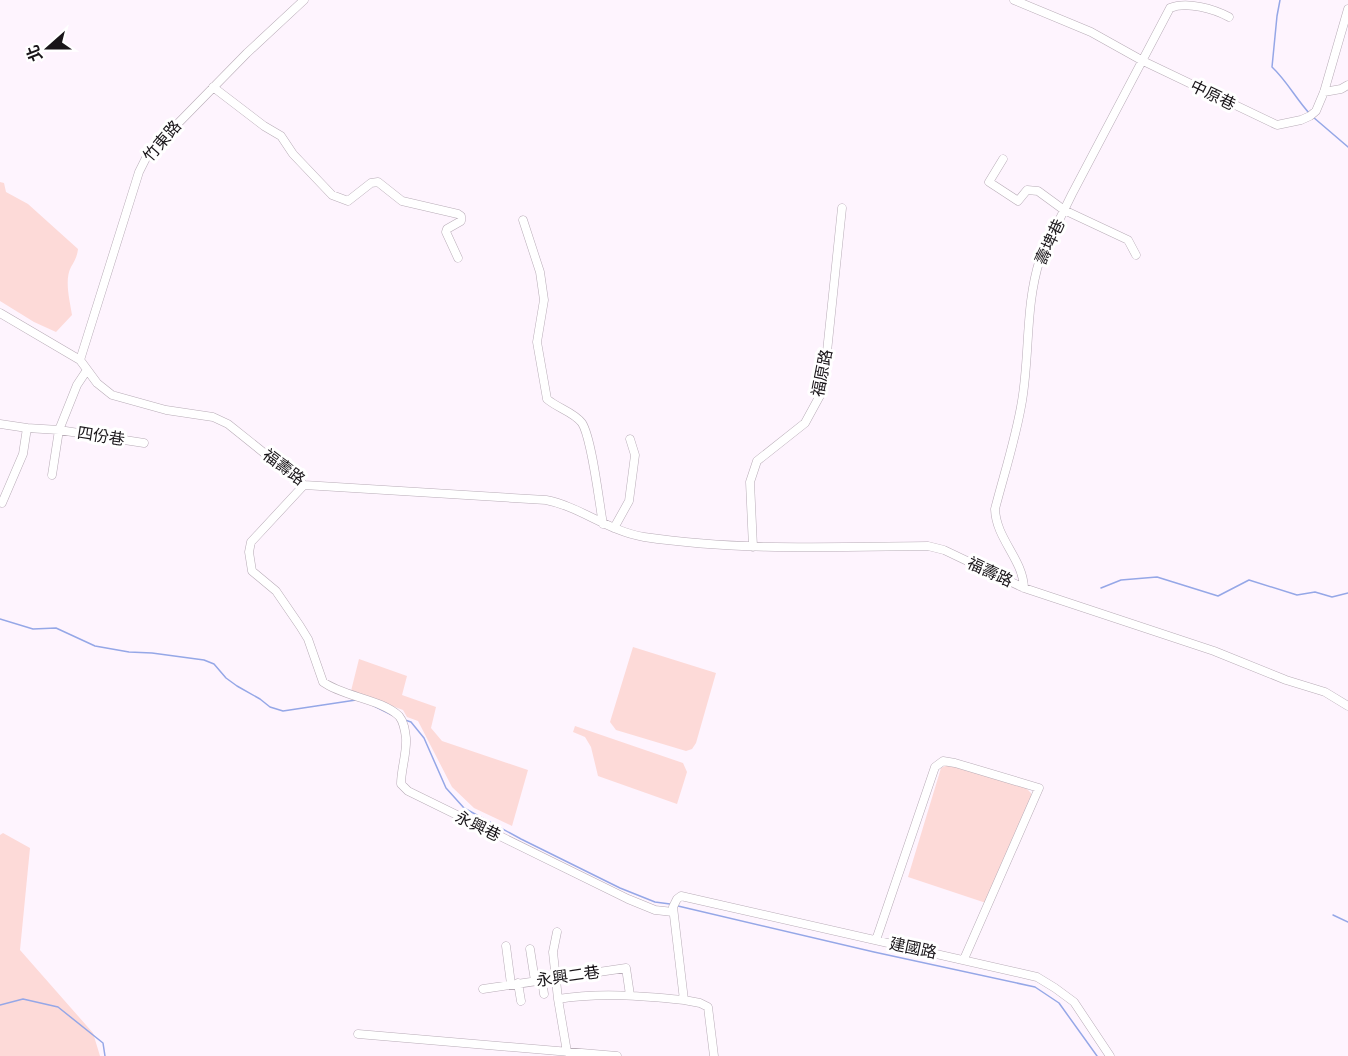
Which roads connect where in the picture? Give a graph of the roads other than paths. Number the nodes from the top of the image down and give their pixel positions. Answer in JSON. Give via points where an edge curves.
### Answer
{"nodes":[{"id":1,"x":304,"y":0,"type":"edge"},
{"id":2,"x":1014,"y":0,"type":"edge"},
{"id":3,"x":1348,"y":9,"type":"edge"},
{"id":4,"x":1229,"y":17,"type":"dead end"},
{"id":5,"x":1143,"y":61,"type":"junction"},
{"id":6,"x":1348,"y":85,"type":"edge"},
{"id":7,"x":213,"y":87,"type":"junction"},
{"id":8,"x":1324,"y":92,"type":"junction"},
{"id":9,"x":1003,"y":159,"type":"dead end"},
{"id":10,"x":842,"y":208,"type":"dead end"},
{"id":11,"x":1064,"y":210,"type":"junction"},
{"id":12,"x":523,"y":220,"type":"dead end"},
{"id":13,"x":1136,"y":255,"type":"dead end"},
{"id":14,"x":458,"y":258,"type":"dead end"},
{"id":15,"x":0,"y":313,"type":"edge"},
{"id":16,"x":80,"y":360,"type":"junction"},
{"id":17,"x":87,"y":370,"type":"junction"},
{"id":18,"x":0,"y":424,"type":"edge"},
{"id":19,"x":27,"y":428,"type":"junction"},
{"id":20,"x":59,"y":430,"type":"junction"},
{"id":21,"x":630,"y":439,"type":"dead end"},
{"id":22,"x":144,"y":443,"type":"dead end"},
{"id":23,"x":52,"y":475,"type":"dead end"},
{"id":24,"x":304,"y":485,"type":"junction"},
{"id":25,"x":2,"y":503,"type":"dead end"},
{"id":26,"x":603,"y":524,"type":"junction"},
{"id":27,"x":614,"y":528,"type":"junction"},
{"id":28,"x":753,"y":547,"type":"junction"},
{"id":29,"x":1024,"y":588,"type":"junction"},
{"id":30,"x":1348,"y":706,"type":"edge"},
{"id":31,"x":673,"y":907,"type":"junction"},
{"id":32,"x":558,"y":932,"type":"dead end"},
{"id":33,"x":876,"y":940,"type":"junction"},
{"id":34,"x":506,"y":946,"type":"dead end"},
{"id":35,"x":530,"y":949,"type":"dead end"},
{"id":36,"x":964,"y":959,"type":"junction"},
{"id":37,"x":555,"y":978,"type":"junction"},
{"id":38,"x":538,"y":980,"type":"junction"},
{"id":39,"x":514,"y":984,"type":"junction"},
{"id":40,"x":483,"y":989,"type":"dead end"},
{"id":41,"x":544,"y":994,"type":"dead end"},
{"id":42,"x":630,"y":995,"type":"junction"},
{"id":43,"x":558,"y":999,"type":"junction"},
{"id":44,"x":684,"y":1000,"type":"junction"},
{"id":45,"x":521,"y":1001,"type":"dead end"},
{"id":46,"x":358,"y":1034,"type":"dead end"},
{"id":47,"x":567,"y":1052,"type":"junction"},
{"id":48,"x":604,"y":1055,"type":"edge"},
{"id":49,"x":617,"y":1056,"type":"edge"},
{"id":50,"x":714,"y":1056,"type":"edge"},
{"id":51,"x":1110,"y":1056,"type":"edge"}],
"edges":[{"from":1,"to":7,"type":"street","name":"竹東路"},
{"from":2,"to":5,"type":"street","name":"中原巷","via":[[1091,32]]},
{"from":3,"to":8,"type":"street","name":"中原巷"},
{"from":4,"to":5,"type":"street","name":"壽埤巷","via":[[1216,10],[1177,5],[1170,8]]},
{"from":5,"to":8,"type":"street","name":"中原巷","via":[[1277,125],[1310,116]]},
{"from":5,"to":11,"type":"street","name":"壽埤巷"},
{"from":6,"to":8,"type":"street"},
{"from":7,"to":14,"type":"street","via":[[281,136],[332,195],[348,201],[378,182],[402,201],[458,214],[461,221],[446,232]]},
{"from":7,"to":16,"type":"street","name":"竹東路","via":[[157,143],[142,165]]},
{"from":9,"to":11,"type":"street","via":[[989,182],[1018,201],[1027,190],[1038,191]]},
{"from":10,"to":28,"type":"street","name":"福原路","via":[[823,390],[805,423],[757,461],[750,482]]},
{"from":11,"to":13,"type":"street","via":[[1128,240]]},
{"from":11,"to":29,"type":"street","name":"壽埤巷","via":[[1036,270],[1023,401],[995,509],[995,522],[1023,574]]},
{"from":12,"to":26,"type":"street","via":[[540,272],[544,300],[537,342],[547,399],[582,424]]},
{"from":15,"to":16,"type":"street","name":"福壽路"},
{"from":16,"to":17,"type":"street","name":"福壽路"},
{"from":17,"to":20,"type":"street","name":"四份巷"},
{"from":17,"to":24,"type":"street","name":"福壽路","via":[[112,395],[166,410],[213,417],[228,424]]},
{"from":18,"to":19,"type":"street","name":"四份巷"},
{"from":19,"to":20,"type":"street","name":"四份巷"},
{"from":19,"to":25,"type":"street","via":[[23,453]]},
{"from":20,"to":22,"type":"street","name":"四份巷"},
{"from":20,"to":23,"type":"street","name":"四份巷"},
{"from":21,"to":27,"type":"street","via":[[635,455],[629,501]]},
{"from":24,"to":26,"type":"street","name":"福壽路","via":[[546,500],[562,503]]},
{"from":24,"to":31,"type":"street","name":"永興巷","via":[[252,542],[250,566],[257,577],[276,591],[305,634],[323,682],[399,717],[406,740],[401,784],[408,791],[628,899],[655,910]]},
{"from":26,"to":27,"type":"street","name":"福壽路"},
{"from":27,"to":28,"type":"street","name":"福壽路","via":[[643,537]]},
{"from":28,"to":29,"type":"street","name":"福壽路","via":[[928,546]]},
{"from":29,"to":30,"type":"street","name":"福壽路","via":[[1214,651],[1324,692]]},
{"from":31,"to":33,"type":"street","name":"建國路","via":[[681,896]]},
{"from":31,"to":44,"type":"street"},
{"from":32,"to":37,"type":"street","via":[[553,952]]},
{"from":33,"to":36,"type":"street","name":"建國路"},
{"from":33,"to":36,"type":"street","via":[[935,768],[943,761],[955,763],[1039,788]]},
{"from":34,"to":39,"type":"street"},
{"from":35,"to":38,"type":"street"},
{"from":36,"to":51,"type":"street","name":"建國路","via":[[1037,977],[1056,988],[1074,1002]]},
{"from":37,"to":38,"type":"street","name":"永興二巷"},
{"from":37,"to":42,"type":"street","name":"永興二巷","via":[[626,968]]},
{"from":37,"to":43,"type":"street"},
{"from":38,"to":39,"type":"street","name":"永興二巷"},
{"from":38,"to":41,"type":"street"},
{"from":39,"to":40,"type":"street","name":"永興二巷"},
{"from":39,"to":45,"type":"street"},
{"from":42,"to":43,"type":"street"},
{"from":42,"to":44,"type":"street"},
{"from":43,"to":47,"type":"street"},
{"from":44,"to":50,"type":"street","via":[[708,1007]]},
{"from":46,"to":47,"type":"street"},
{"from":47,"to":48,"type":"street"},
{"from":48,"to":49,"type":"street"}]}
